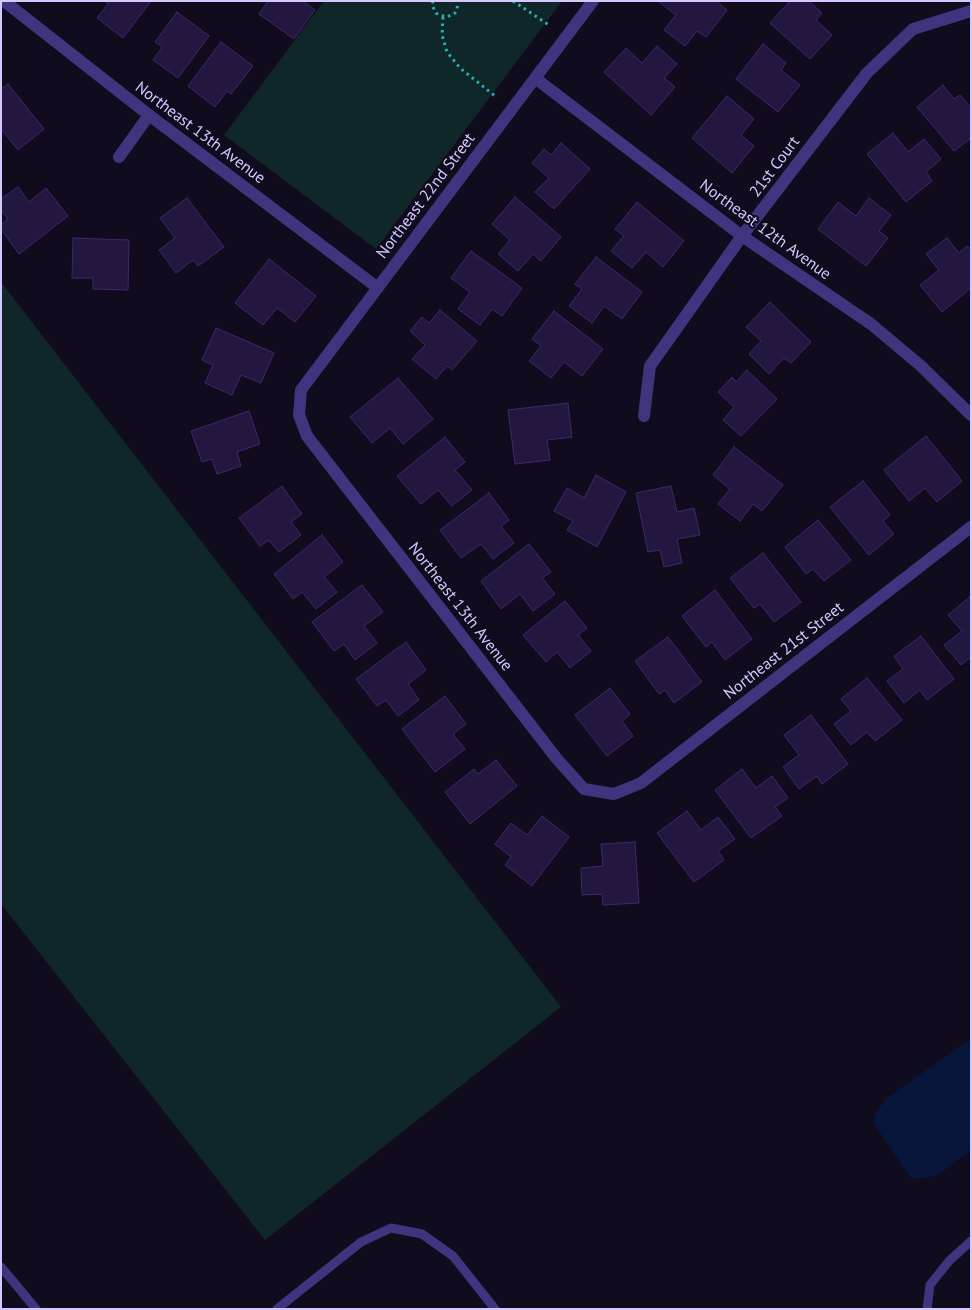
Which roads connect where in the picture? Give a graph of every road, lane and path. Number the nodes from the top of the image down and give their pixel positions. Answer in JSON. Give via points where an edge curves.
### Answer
{"nodes":[{"id":1,"x":4,"y":1,"type":"edge"},
{"id":2,"x":433,"y":1,"type":"edge"},
{"id":3,"x":458,"y":1,"type":"edge"},
{"id":4,"x":513,"y":1,"type":"edge"},
{"id":5,"x":593,"y":1,"type":"edge"},
{"id":6,"x":971,"y":11,"type":"edge"},
{"id":7,"x":444,"y":17,"type":"junction"},
{"id":8,"x":549,"y":25,"type":"dead end"},
{"id":9,"x":534,"y":78,"type":"junction"},
{"id":10,"x":495,"y":96,"type":"dead end"},
{"id":11,"x":149,"y":115,"type":"junction"},
{"id":12,"x":119,"y":157,"type":"dead end"},
{"id":13,"x":742,"y":236,"type":"junction"},
{"id":14,"x":378,"y":288,"type":"junction"},
{"id":15,"x":299,"y":415,"type":"joint"},
{"id":16,"x":971,"y":415,"type":"edge"},
{"id":17,"x":644,"y":416,"type":"dead end"},
{"id":18,"x":971,"y":527,"type":"edge"},
{"id":19,"x":614,"y":794,"type":"joint"},
{"id":20,"x":971,"y":1240,"type":"edge"},
{"id":21,"x":1,"y":1267,"type":"edge"},
{"id":22,"x":36,"y":1309,"type":"edge"},
{"id":23,"x":277,"y":1309,"type":"edge"},
{"id":24,"x":495,"y":1309,"type":"edge"},
{"id":25,"x":927,"y":1309,"type":"edge"}],
"edges":[{"from":1,"to":11,"type":"street","name":"Northeast 13th Avenue"},
{"from":2,"to":7,"type":"path","via":[[436,13]]},
{"from":3,"to":7,"type":"path","via":[[455,13]]},
{"from":4,"to":8,"type":"path"},
{"from":5,"to":9,"type":"street","name":"Northeast 22nd Street"},
{"from":6,"to":13,"type":"street","name":"21st Court","via":[[913,29],[867,73]]},
{"from":7,"to":10,"type":"path","via":[[442,35],[447,52],[460,68]]},
{"from":9,"to":13,"type":"street","name":"Northeast 12th Avenue"},
{"from":9,"to":14,"type":"street","name":"Northeast 22nd Street"},
{"from":11,"to":12,"type":"street"},
{"from":11,"to":14,"type":"street","name":"Northeast 13th Avenue"},
{"from":13,"to":16,"type":"street","name":"Northeast 12th Avenue","via":[[871,324],[921,366]]},
{"from":13,"to":17,"type":"street","name":"21st Court","via":[[650,366]]},
{"from":14,"to":15,"type":"street","name":"Northeast 22nd Street","via":[[301,390]]},
{"from":15,"to":19,"type":"street","name":"Northeast 13th Avenue","via":[[307,436],[557,759],[584,789]]},
{"from":18,"to":19,"type":"street","name":"Northeast 21st Street","via":[[641,783]]},
{"from":20,"to":25,"type":"lane","via":[[930,1286]]},
{"from":21,"to":22,"type":"lane"},
{"from":23,"to":24,"type":"lane","via":[[361,1242],[391,1228],[422,1234],[453,1256]]}]}
